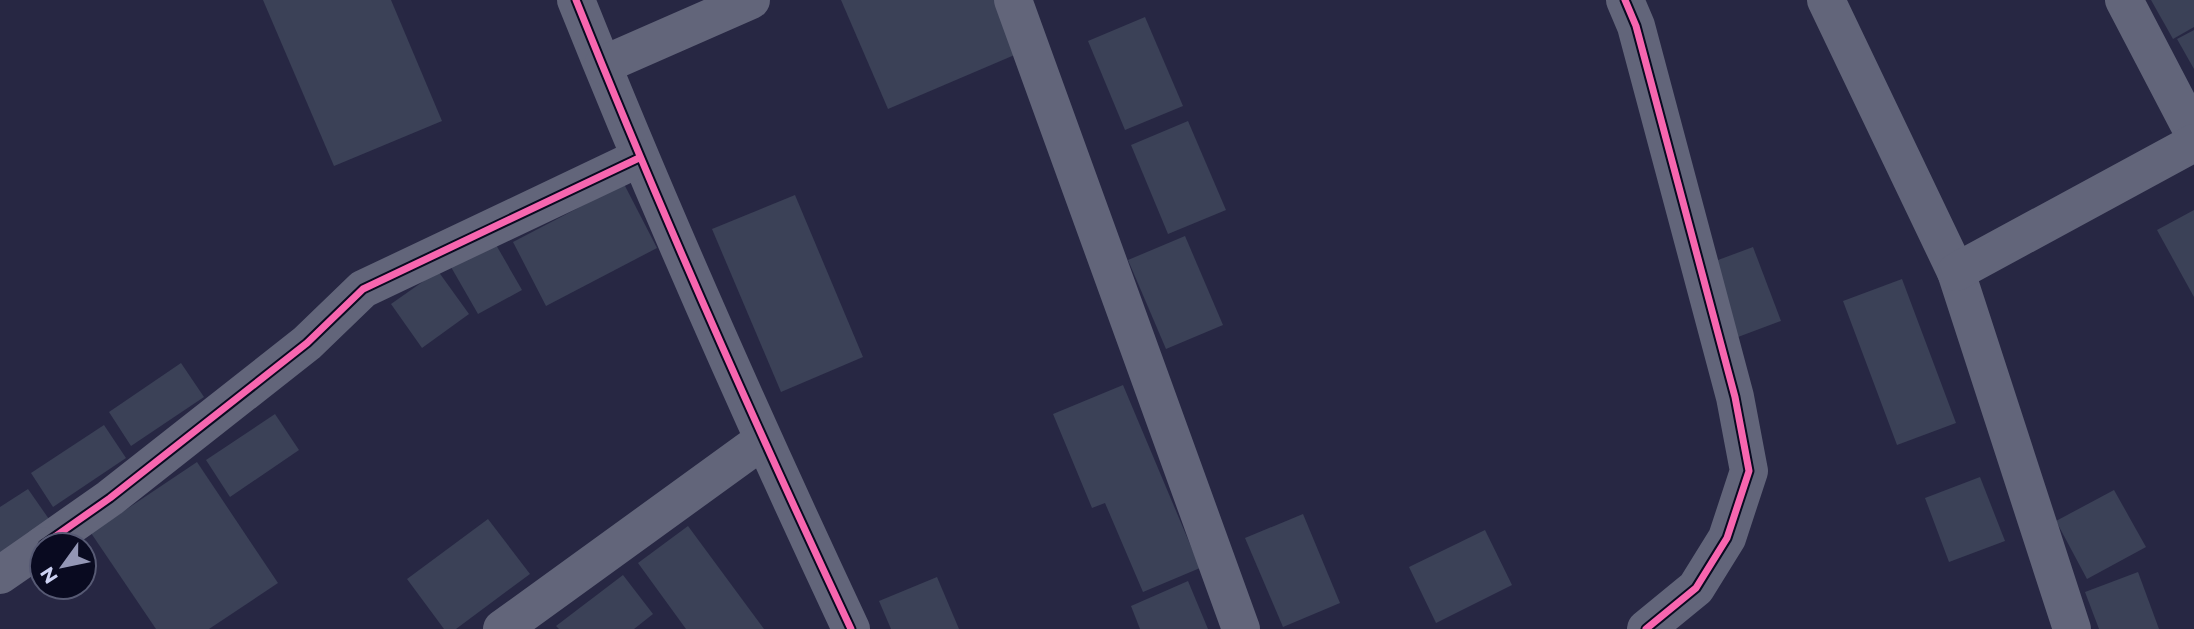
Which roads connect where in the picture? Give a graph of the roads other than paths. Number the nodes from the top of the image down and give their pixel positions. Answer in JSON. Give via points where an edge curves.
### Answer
{"nodes":[{"id":1,"x":576,"y":0,"type":"edge"},
{"id":2,"x":751,"y":0,"type":"edge"},
{"id":3,"x":1013,"y":0,"type":"edge"},
{"id":4,"x":1625,"y":0,"type":"edge"},
{"id":5,"x":1826,"y":0,"type":"edge"},
{"id":6,"x":2124,"y":0,"type":"edge"},
{"id":7,"x":603,"y":65,"type":"junction"},
{"id":8,"x":2194,"y":134,"type":"edge"},
{"id":9,"x":2194,"y":143,"type":"edge"},
{"id":10,"x":639,"y":158,"type":"junction"},
{"id":11,"x":1956,"y":272,"type":"junction"},
{"id":12,"x":763,"y":440,"type":"junction"},
{"id":13,"x":63,"y":531,"type":"edge"},
{"id":14,"x":28,"y":555,"type":"edge"},
{"id":15,"x":0,"y":575,"type":"edge"},
{"id":16,"x":502,"y":629,"type":"edge"},
{"id":17,"x":851,"y":629,"type":"edge"},
{"id":18,"x":1241,"y":629,"type":"edge"},
{"id":19,"x":1646,"y":629,"type":"edge"},
{"id":20,"x":2072,"y":629,"type":"edge"}],
"edges":[{"from":1,"to":7,"type":"street"},
{"from":2,"to":7,"type":"street"},
{"from":3,"to":18,"type":"street"},
{"from":4,"to":19,"type":"street","via":[[1636,26],[1735,397],[1749,471],[1727,538],[1696,588]]},
{"from":5,"to":11,"type":"street"},
{"from":6,"to":8,"type":"street"},
{"from":7,"to":10,"type":"street"},
{"from":9,"to":11,"type":"street"},
{"from":10,"to":12,"type":"street"},
{"from":10,"to":13,"type":"street","via":[[363,289],[307,343]]},
{"from":11,"to":20,"type":"street"},
{"from":12,"to":16,"type":"street"},
{"from":12,"to":17,"type":"street"},
{"from":14,"to":15,"type":"street"}]}
